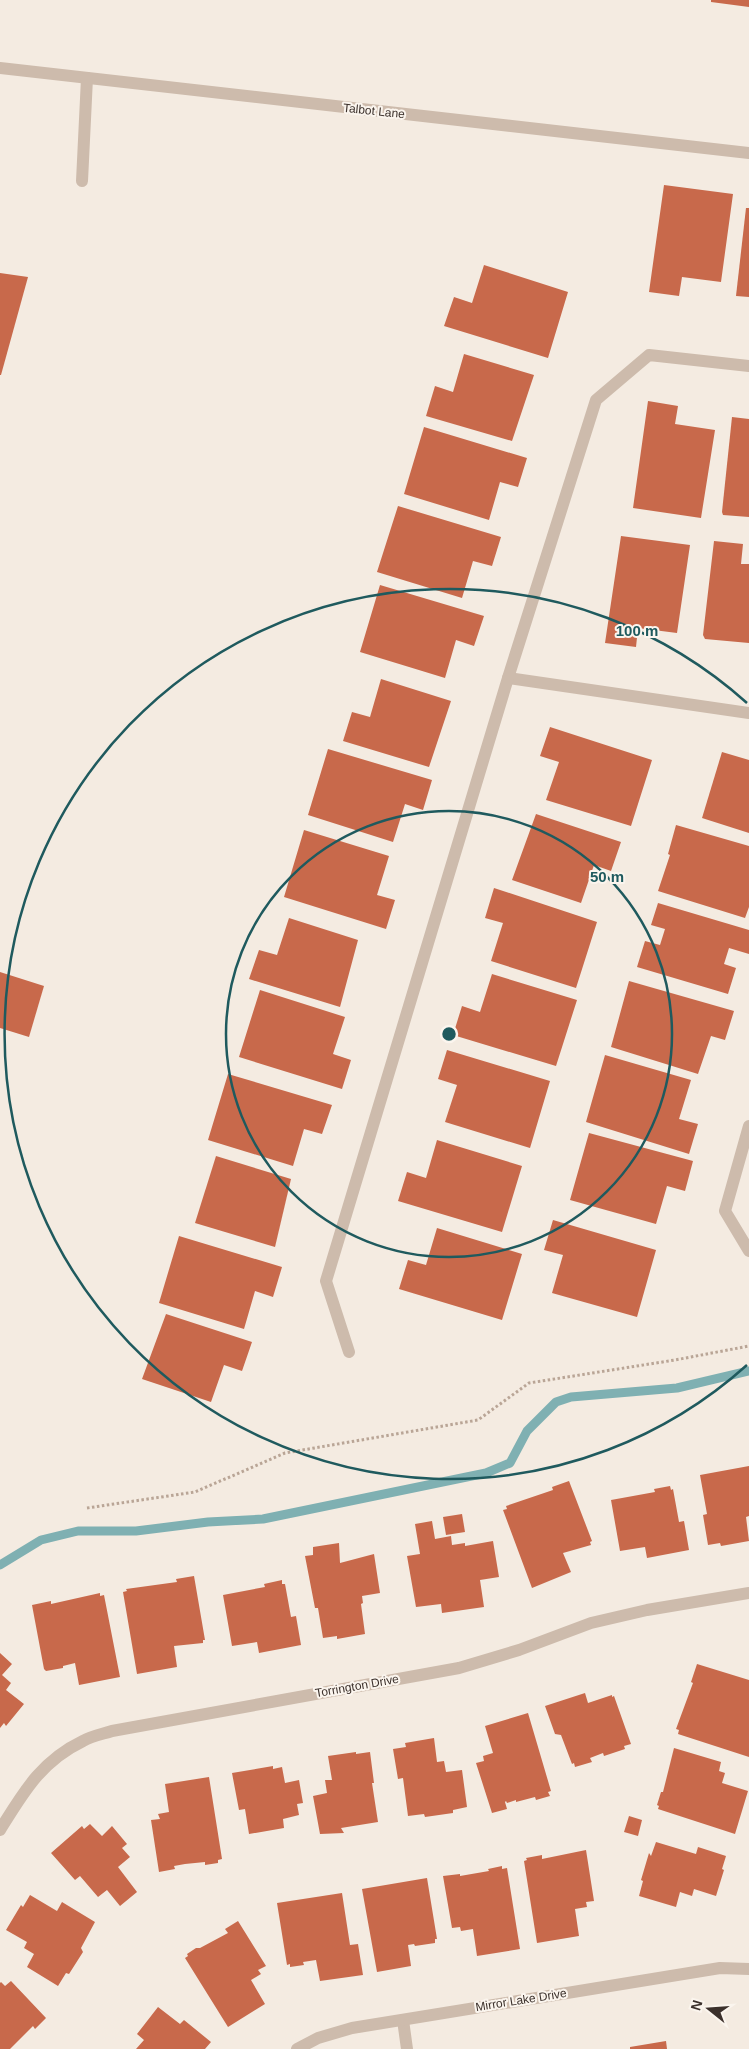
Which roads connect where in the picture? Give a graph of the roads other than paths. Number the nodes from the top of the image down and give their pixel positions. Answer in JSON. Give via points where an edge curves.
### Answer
{"nodes":[{"id":1,"x":0,"y":68,"type":"edge"},
{"id":2,"x":87,"y":78,"type":"junction"},
{"id":3,"x":749,"y":153,"type":"edge"},
{"id":4,"x":82,"y":181,"type":"dead end"},
{"id":5,"x":749,"y":366,"type":"edge"},
{"id":6,"x":508,"y":678,"type":"junction"},
{"id":7,"x":749,"y":713,"type":"edge"},
{"id":8,"x":749,"y":1126,"type":"edge"},
{"id":9,"x":749,"y":1250,"type":"edge"},
{"id":10,"x":349,"y":1352,"type":"dead end"},
{"id":11,"x":749,"y":1593,"type":"edge"},
{"id":12,"x":0,"y":1830,"type":"edge"},
{"id":13,"x":749,"y":1969,"type":"edge"},
{"id":14,"x":402,"y":2020,"type":"junction"},
{"id":15,"x":297,"y":2049,"type":"edge"},
{"id":16,"x":408,"y":2049,"type":"edge"}],
"edges":[{"from":1,"to":2,"type":"street","name":"Talbot Lane"},
{"from":2,"to":3,"type":"street","name":"Talbot Lane"},
{"from":2,"to":4,"type":"street"},
{"from":5,"to":6,"type":"street","via":[[648,354],[596,400]]},
{"from":6,"to":7,"type":"street"},
{"from":6,"to":10,"type":"street","via":[[326,1281]]},
{"from":8,"to":9,"type":"street","via":[[725,1211]]},
{"from":11,"to":12,"type":"street","name":"Torrington Drive","via":[[590,1623],[460,1668],[112,1731],[84,1740],[55,1757],[30,1782]]},
{"from":13,"to":14,"type":"street","name":"Mirror Lake Drive","via":[[720,1968]]},
{"from":14,"to":15,"type":"street","name":"Mirror Lake Drive","via":[[352,2028],[318,2038]]},
{"from":14,"to":16,"type":"street"}]}
